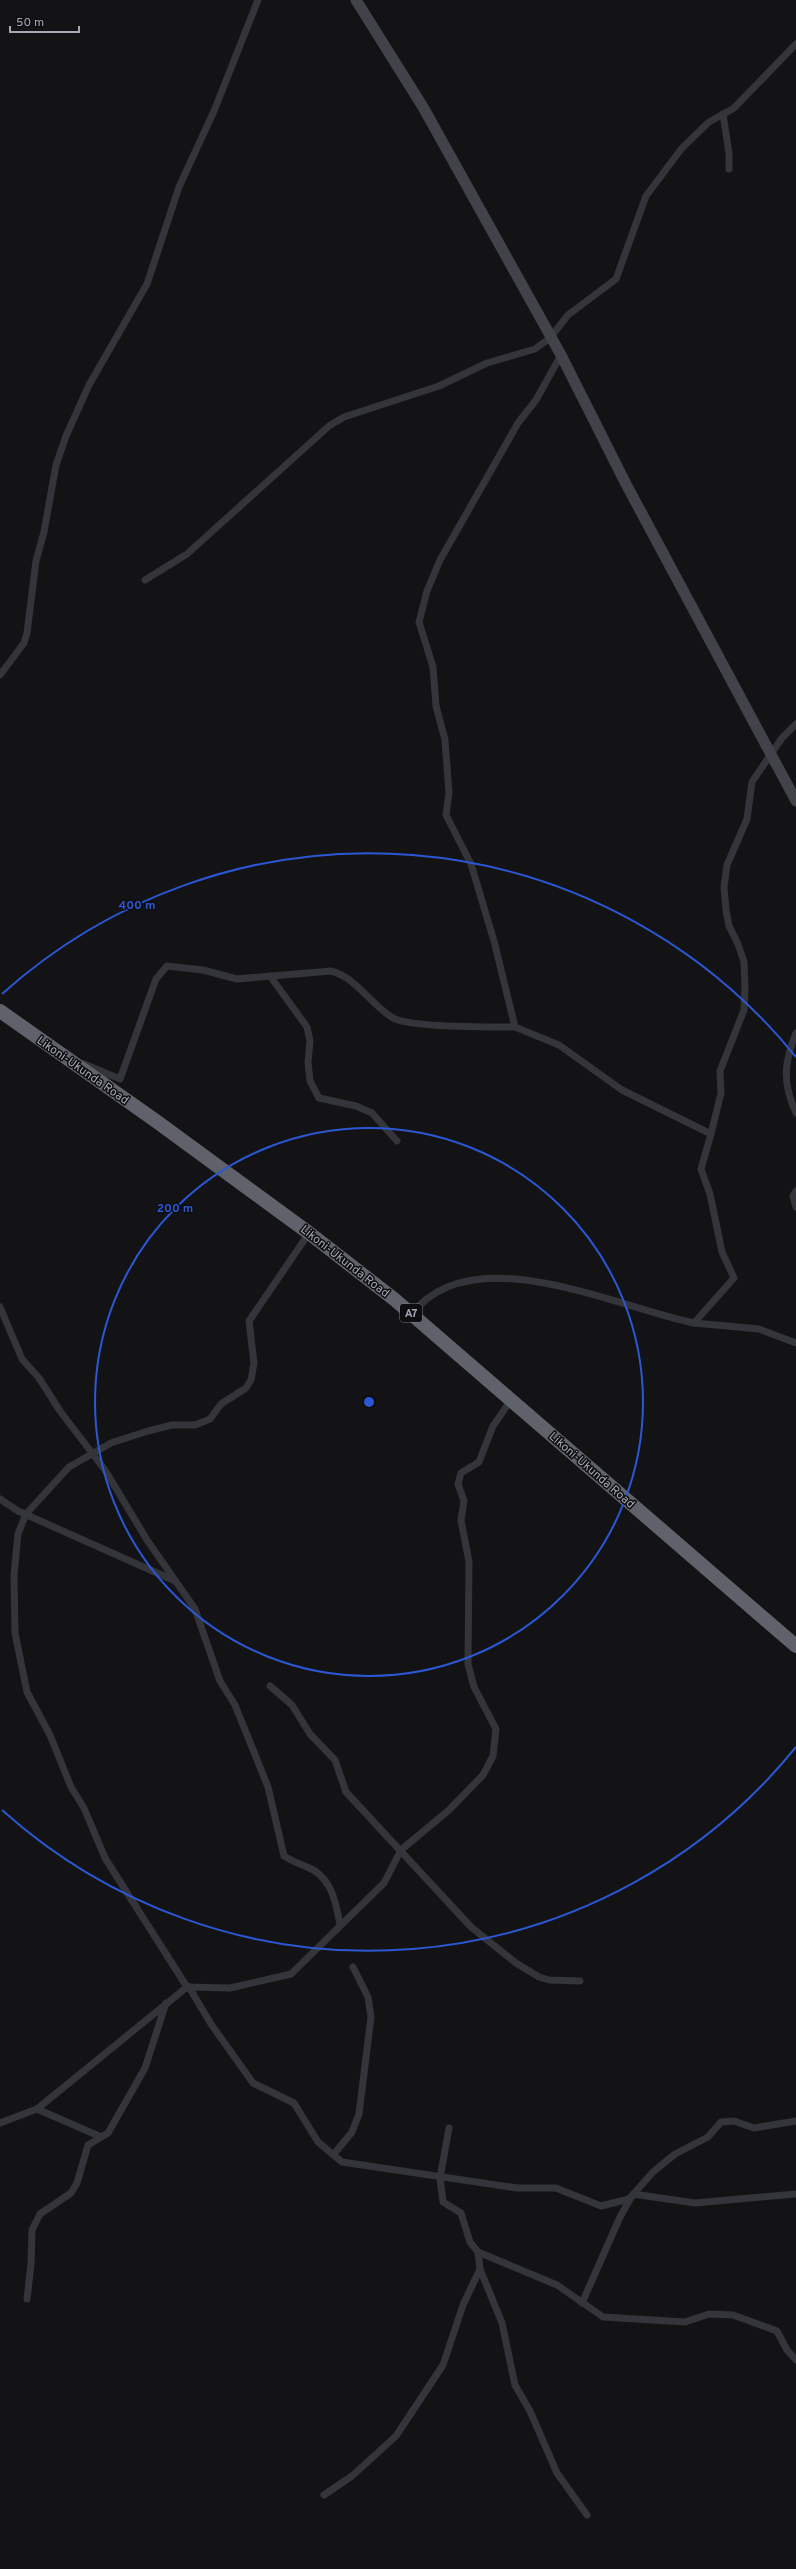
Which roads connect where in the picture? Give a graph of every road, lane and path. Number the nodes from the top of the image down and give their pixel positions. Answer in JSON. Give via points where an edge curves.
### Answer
{"nodes":[{"id":1,"x":258,"y":0,"type":"edge"},
{"id":2,"x":356,"y":0,"type":"edge"},
{"id":3,"x":796,"y":44,"type":"edge"},
{"id":4,"x":724,"y":114,"type":"junction"},
{"id":5,"x":728,"y":170,"type":"dead end"},
{"id":6,"x":550,"y":338,"type":"junction"},
{"id":7,"x":561,"y":355,"type":"junction"},
{"id":8,"x":145,"y":580,"type":"dead end"},
{"id":9,"x":0,"y":675,"type":"edge"},
{"id":10,"x":796,"y":724,"type":"edge"},
{"id":11,"x":773,"y":754,"type":"junction"},
{"id":12,"x":796,"y":801,"type":"edge"},
{"id":13,"x":270,"y":976,"type":"junction"},
{"id":14,"x":0,"y":1011,"type":"edge"},
{"id":15,"x":515,"y":1027,"type":"junction"},
{"id":16,"x":795,"y":1036,"type":"edge"},
{"id":17,"x":58,"y":1053,"type":"junction"},
{"id":18,"x":796,"y":1113,"type":"edge"},
{"id":19,"x":711,"y":1134,"type":"junction"},
{"id":20,"x":397,"y":1141,"type":"dead end"},
{"id":21,"x":796,"y":1191,"type":"edge"},
{"id":22,"x":796,"y":1207,"type":"edge"},
{"id":23,"x":309,"y":1233,"type":"junction"},
{"id":24,"x":0,"y":1307,"type":"edge"},
{"id":25,"x":412,"y":1314,"type":"junction"},
{"id":26,"x":694,"y":1323,"type":"junction"},
{"id":27,"x":796,"y":1343,"type":"edge"},
{"id":28,"x":512,"y":1400,"type":"junction"},
{"id":29,"x":92,"y":1452,"type":"junction"},
{"id":30,"x":0,"y":1499,"type":"edge"},
{"id":31,"x":26,"y":1514,"type":"junction"},
{"id":32,"x":176,"y":1581,"type":"junction"},
{"id":33,"x":796,"y":1646,"type":"edge"},
{"id":34,"x":270,"y":1686,"type":"dead end"},
{"id":35,"x":401,"y":1850,"type":"junction"},
{"id":36,"x":340,"y":1924,"type":"junction"},
{"id":37,"x":353,"y":1968,"type":"dead end"},
{"id":38,"x":580,"y":1981,"type":"dead end"},
{"id":39,"x":188,"y":1987,"type":"junction"},
{"id":40,"x":166,"y":2002,"type":"junction"},
{"id":41,"x":37,"y":2109,"type":"junction"},
{"id":42,"x":796,"y":2121,"type":"edge"},
{"id":43,"x":0,"y":2124,"type":"edge"},
{"id":44,"x":450,"y":2128,"type":"dead end"},
{"id":45,"x":99,"y":2136,"type":"junction"},
{"id":46,"x":334,"y":2154,"type":"junction"},
{"id":47,"x":440,"y":2178,"type":"junction"},
{"id":48,"x":634,"y":2194,"type":"junction"},
{"id":49,"x":796,"y":2194,"type":"edge"},
{"id":50,"x":478,"y":2252,"type":"junction"},
{"id":51,"x":480,"y":2269,"type":"junction"},
{"id":52,"x":27,"y":2299,"type":"dead end"},
{"id":53,"x":582,"y":2303,"type":"junction"},
{"id":54,"x":796,"y":2360,"type":"edge"},
{"id":55,"x":324,"y":2495,"type":"dead end"},
{"id":56,"x":587,"y":2515,"type":"dead end"}],
"edges":[{"from":1,"to":9,"type":"street","via":[[214,111],[179,188],[147,284],[89,385],[66,436],[56,465],[36,561],[27,633],[24,643]]},
{"from":2,"to":6,"type":"street","via":[[423,107]]},
{"from":3,"to":4,"type":"street","via":[[734,108]]},
{"from":4,"to":5,"type":"street","via":[[729,153]]},
{"from":4,"to":6,"type":"street","via":[[709,122],[682,148],[646,196],[616,279],[568,315]]},
{"from":6,"to":7,"type":"street"},
{"from":6,"to":8,"type":"street","via":[[535,349],[487,363],[439,386],[344,417],[329,426],[188,554]]},
{"from":7,"to":11,"type":"street","via":[[630,490]]},
{"from":7,"to":15,"type":"street","via":[[536,400],[518,423],[440,560],[427,592],[419,622],[433,667],[436,706],[445,740],[450,793],[446,815],[471,864],[494,941]]},
{"from":10,"to":11,"type":"street","via":[[782,738]]},
{"from":11,"to":12,"type":"street"},
{"from":11,"to":19,"type":"street","via":[[752,782],[747,819],[727,865],[724,886],[726,910],[729,926],[744,962],[745,995],[744,1010],[720,1071],[721,1093]]},
{"from":13,"to":15,"type":"street","via":[[331,971],[343,974],[394,1019],[416,1024]]},
{"from":13,"to":17,"type":"street","via":[[237,979],[203,970],[167,966],[156,979],[120,1080]]},
{"from":13,"to":20,"type":"street","via":[[307,1027],[310,1041],[310,1082],[319,1098],[356,1106],[372,1113]]},
{"from":14,"to":17,"type":"highway","name":"Likoni-Ukunda Road","number":"A7"},
{"from":15,"to":19,"type":"street","via":[[559,1045],[622,1090]]},
{"from":16,"to":18,"type":"street","via":[[786,1061],[790,1099]]},
{"from":17,"to":23,"type":"highway","name":"Likoni-Ukunda Road","number":"A7"},
{"from":19,"to":26,"type":"street","via":[[701,1169],[710,1194],[722,1252],[734,1278]]},
{"from":21,"to":22,"type":"street","via":[[793,1196]]},
{"from":23,"to":25,"type":"highway","name":"Likoni-Ukunda Road","number":"A7"},
{"from":23,"to":29,"type":"street","via":[[249,1321],[254,1363],[251,1380],[246,1388],[221,1404],[210,1419],[195,1425],[172,1425],[148,1431]]},
{"from":24,"to":29,"type":"street","via":[[22,1359],[39,1378],[60,1411]]},
{"from":25,"to":26,"type":"street","via":[[432,1295],[447,1286],[497,1277],[595,1294],[662,1316]]},
{"from":25,"to":28,"type":"highway","name":"Likoni-Ukunda Road","number":"A7"},
{"from":26,"to":27,"type":"street","via":[[759,1329]]},
{"from":28,"to":33,"type":"highway","name":"Likoni-Ukunda Road","number":"A7"},
{"from":28,"to":35,"type":"street","via":[[493,1426],[479,1462],[461,1473],[458,1484],[464,1501],[461,1520],[469,1562],[468,1664],[474,1687],[496,1729],[493,1756],[482,1775],[453,1805]]},
{"from":29,"to":31,"type":"street","via":[[69,1467]]},
{"from":29,"to":32,"type":"street"},
{"from":30,"to":31,"type":"street"},
{"from":31,"to":32,"type":"street"},
{"from":31,"to":39,"type":"street","via":[[18,1534],[13,1609],[15,1633],[27,1692],[50,1735],[71,1787],[84,1808],[105,1858]]},
{"from":32,"to":36,"type":"street","via":[[195,1609],[220,1681],[235,1705],[268,1787],[284,1856],[316,1872],[333,1891]]},
{"from":34,"to":35,"type":"street","via":[[292,1705],[310,1734],[336,1760],[346,1792]]},
{"from":35,"to":36,"type":"street","via":[[384,1883]]},
{"from":35,"to":38,"type":"street","via":[[472,1927],[516,1964],[544,1979]]},
{"from":36,"to":39,"type":"street","via":[[290,1974],[230,1988]]},
{"from":37,"to":46,"type":"street","via":[[368,1997],[371,2017],[359,2114],[352,2132]]},
{"from":39,"to":40,"type":"street"},
{"from":39,"to":46,"type":"street","via":[[253,2083],[294,2103],[318,2142]]},
{"from":40,"to":41,"type":"street"},
{"from":40,"to":45,"type":"street","via":[[145,2068],[108,2133]]},
{"from":41,"to":43,"type":"street"},
{"from":41,"to":45,"type":"street"},
{"from":42,"to":48,"type":"street","via":[[754,2128],[734,2121],[720,2122],[708,2138],[675,2154],[653,2172]]},
{"from":44,"to":47,"type":"street"},
{"from":45,"to":52,"type":"street","via":[[88,2145],[77,2183],[71,2192],[40,2214],[32,2230],[32,2264]]},
{"from":46,"to":47,"type":"street","via":[[342,2162]]},
{"from":47,"to":48,"type":"street","via":[[517,2188],[556,2188],[601,2206],[629,2199]]},
{"from":47,"to":50,"type":"street","via":[[443,2202],[461,2213],[470,2242]]},
{"from":48,"to":49,"type":"street","via":[[695,2203]]},
{"from":48,"to":53,"type":"street","via":[[620,2216]]},
{"from":50,"to":51,"type":"street"},
{"from":50,"to":53,"type":"street","via":[[557,2285]]},
{"from":51,"to":55,"type":"street","via":[[462,2305],[443,2365],[396,2436],[352,2476]]},
{"from":51,"to":56,"type":"street","via":[[502,2323],[515,2385],[530,2411],[557,2473]]},
{"from":53,"to":54,"type":"street","via":[[603,2317],[618,2319],[685,2322],[709,2314],[734,2316],[777,2331],[787,2350]]}]}
